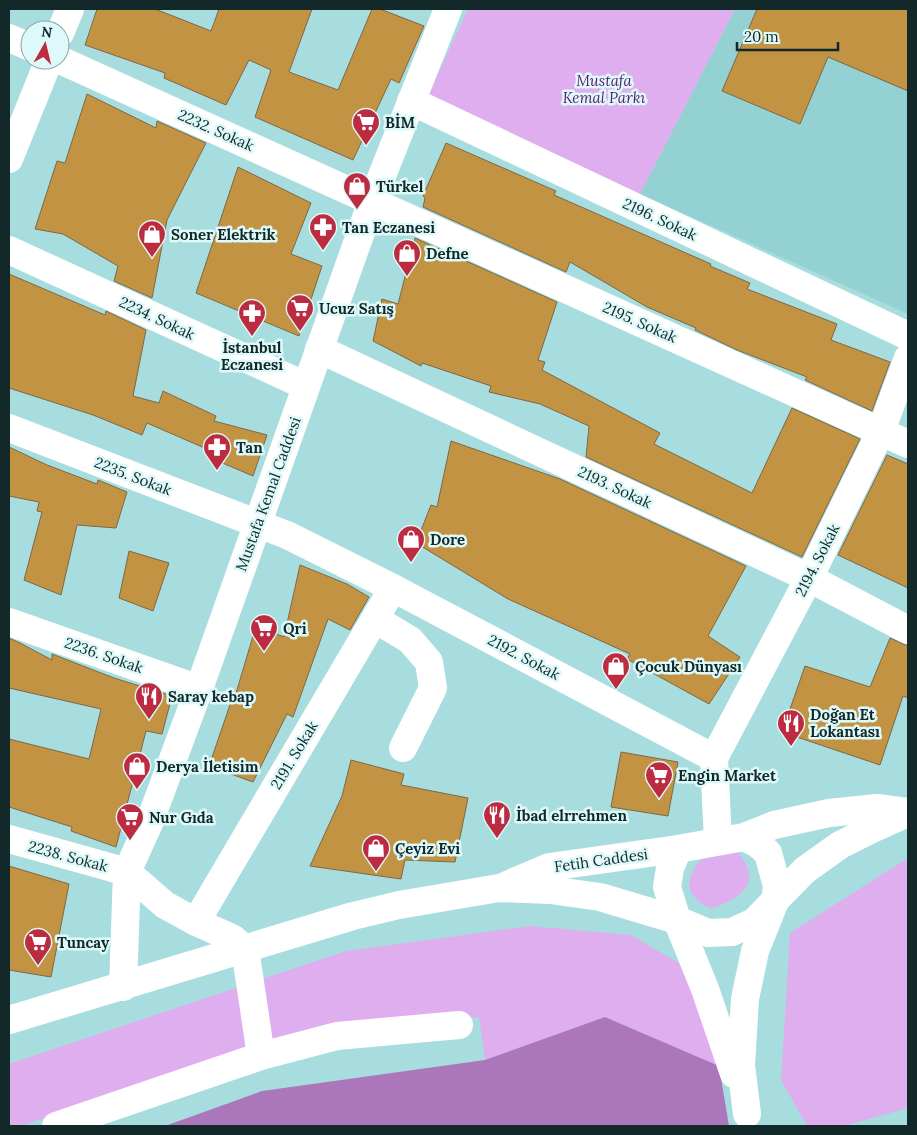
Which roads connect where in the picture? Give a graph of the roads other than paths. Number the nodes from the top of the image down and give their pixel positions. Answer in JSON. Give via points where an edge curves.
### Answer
{"nodes":[{"id":1,"x":444,"y":10,"type":"edge"},
{"id":2,"x":70,"y":65,"type":"edge"},
{"id":3,"x":45,"y":70,"type":"edge"},
{"id":4,"x":411,"y":101,"type":"junction"},
{"id":5,"x":9,"y":159,"type":"edge"},
{"id":6,"x":372,"y":201,"type":"junction"},
{"id":7,"x":9,"y":250,"type":"edge"},
{"id":8,"x":908,"y":336,"type":"edge"},
{"id":9,"x":320,"y":349,"type":"junction"},
{"id":10,"x":908,"y":358,"type":"edge"},
{"id":11,"x":306,"y":386,"type":"junction"},
{"id":12,"x":9,"y":428,"type":"edge"},
{"id":13,"x":881,"y":432,"type":"junction"},
{"id":14,"x":908,"y":444,"type":"edge"},
{"id":15,"x":257,"y":523,"type":"junction"},
{"id":16,"x":809,"y":578,"type":"junction"},
{"id":17,"x":393,"y":588,"type":"junction"},
{"id":18,"x":375,"y":619,"type":"junction"},
{"id":19,"x":9,"y":622,"type":"edge"},
{"id":20,"x":908,"y":630,"type":"edge"},
{"id":21,"x":199,"y":689,"type":"junction"},
{"id":22,"x":404,"y":748,"type":"dead end"},
{"id":23,"x":714,"y":758,"type":"junction"},
{"id":24,"x":908,"y":813,"type":"edge"},
{"id":25,"x":744,"y":836,"type":"junction"},
{"id":26,"x":9,"y":839,"type":"edge"},
{"id":27,"x":718,"y":841,"type":"junction"},
{"id":28,"x":678,"y":849,"type":"junction"},
{"id":29,"x":127,"y":872,"type":"junction"},
{"id":30,"x":499,"y":888,"type":"junction"},
{"id":31,"x":775,"y":901,"type":"junction"},
{"id":32,"x":677,"y":920,"type":"junction"},
{"id":33,"x":196,"y":922,"type":"junction"},
{"id":34,"x":245,"y":949,"type":"junction"},
{"id":35,"x":123,"y":987,"type":"junction"},
{"id":36,"x":9,"y":1020,"type":"edge"},
{"id":37,"x":459,"y":1025,"type":"dead end"},
{"id":38,"x":261,"y":1056,"type":"junction"},
{"id":39,"x":749,"y":1120,"type":"edge"},
{"id":40,"x":56,"y":1126,"type":"edge"}],
"edges":[{"from":1,"to":4,"type":"street","name":"Mustafa Kemal Caddesi"},
{"from":2,"to":6,"type":"street","name":"2232. Sokak"},
{"from":3,"to":5,"type":"street"},
{"from":4,"to":6,"type":"street","name":"Mustafa Kemal Caddesi"},
{"from":4,"to":8,"type":"street","name":"2196. Sokak"},
{"from":6,"to":9,"type":"street","name":"Mustafa Kemal Caddesi"},
{"from":6,"to":13,"type":"street","name":"2195. Sokak"},
{"from":7,"to":11,"type":"street","name":"2234. Sokak"},
{"from":9,"to":11,"type":"street","name":"Mustafa Kemal Caddesi"},
{"from":9,"to":16,"type":"street","name":"2193. Sokak"},
{"from":10,"to":13,"type":"street","name":"2194. Sokak"},
{"from":11,"to":15,"type":"street","name":"Mustafa Kemal Caddesi"},
{"from":12,"to":15,"type":"street","name":"2235. Sokak"},
{"from":13,"to":14,"type":"street","name":"2195. Sokak"},
{"from":13,"to":16,"type":"street","name":"2194. Sokak"},
{"from":15,"to":17,"type":"street","name":"2192. Sokak"},
{"from":15,"to":21,"type":"street","name":"Mustafa Kemal Caddesi"},
{"from":16,"to":20,"type":"street","name":"2193. Sokak"},
{"from":16,"to":23,"type":"street","name":"2194. Sokak"},
{"from":17,"to":18,"type":"street","name":"2191. Sokak"},
{"from":17,"to":23,"type":"street","name":"2192. Sokak"},
{"from":18,"to":22,"type":"street","via":[[410,640],[429,662],[433,688]]},
{"from":18,"to":33,"type":"street","name":"2191. Sokak"},
{"from":19,"to":21,"type":"street","name":"2236. Sokak"},
{"from":21,"to":29,"type":"street","name":"Mustafa Kemal Caddesi","via":[[150,821]]},
{"from":23,"to":27,"type":"street"},
{"from":24,"to":25,"type":"street","via":[[877,808],[829,813],[774,825]]},
{"from":24,"to":31,"type":"street","via":[[840,845],[805,870]]},
{"from":25,"to":27,"type":"street"},
{"from":25,"to":31,"type":"street","via":[[768,853],[777,886]]},
{"from":26,"to":29,"type":"street","name":"2238. Sokak"},
{"from":27,"to":28,"type":"street"},
{"from":28,"to":30,"type":"street","name":"Fetih Caddesi","via":[[548,867]]},
{"from":28,"to":32,"type":"street","via":[[667,887]]},
{"from":29,"to":33,"type":"street","via":[[165,904]]},
{"from":29,"to":35,"type":"street","name":"Mustafa Kemal Caddesi"},
{"from":30,"to":32,"type":"street","via":[[550,890],[600,897]]},
{"from":30,"to":34,"type":"street","via":[[399,904]]},
{"from":31,"to":32,"type":"street","via":[[754,922],[732,932],[708,933]]},
{"from":31,"to":39,"type":"street","via":[[755,951],[745,999],[741,1065]]},
{"from":32,"to":39,"type":"street","via":[[724,1040]]},
{"from":33,"to":34,"type":"street","via":[[232,938]]},
{"from":34,"to":35,"type":"street"},
{"from":34,"to":38,"type":"street"},
{"from":35,"to":36,"type":"street"},
{"from":37,"to":38,"type":"street","via":[[337,1036]]},
{"from":38,"to":40,"type":"street"}]}
